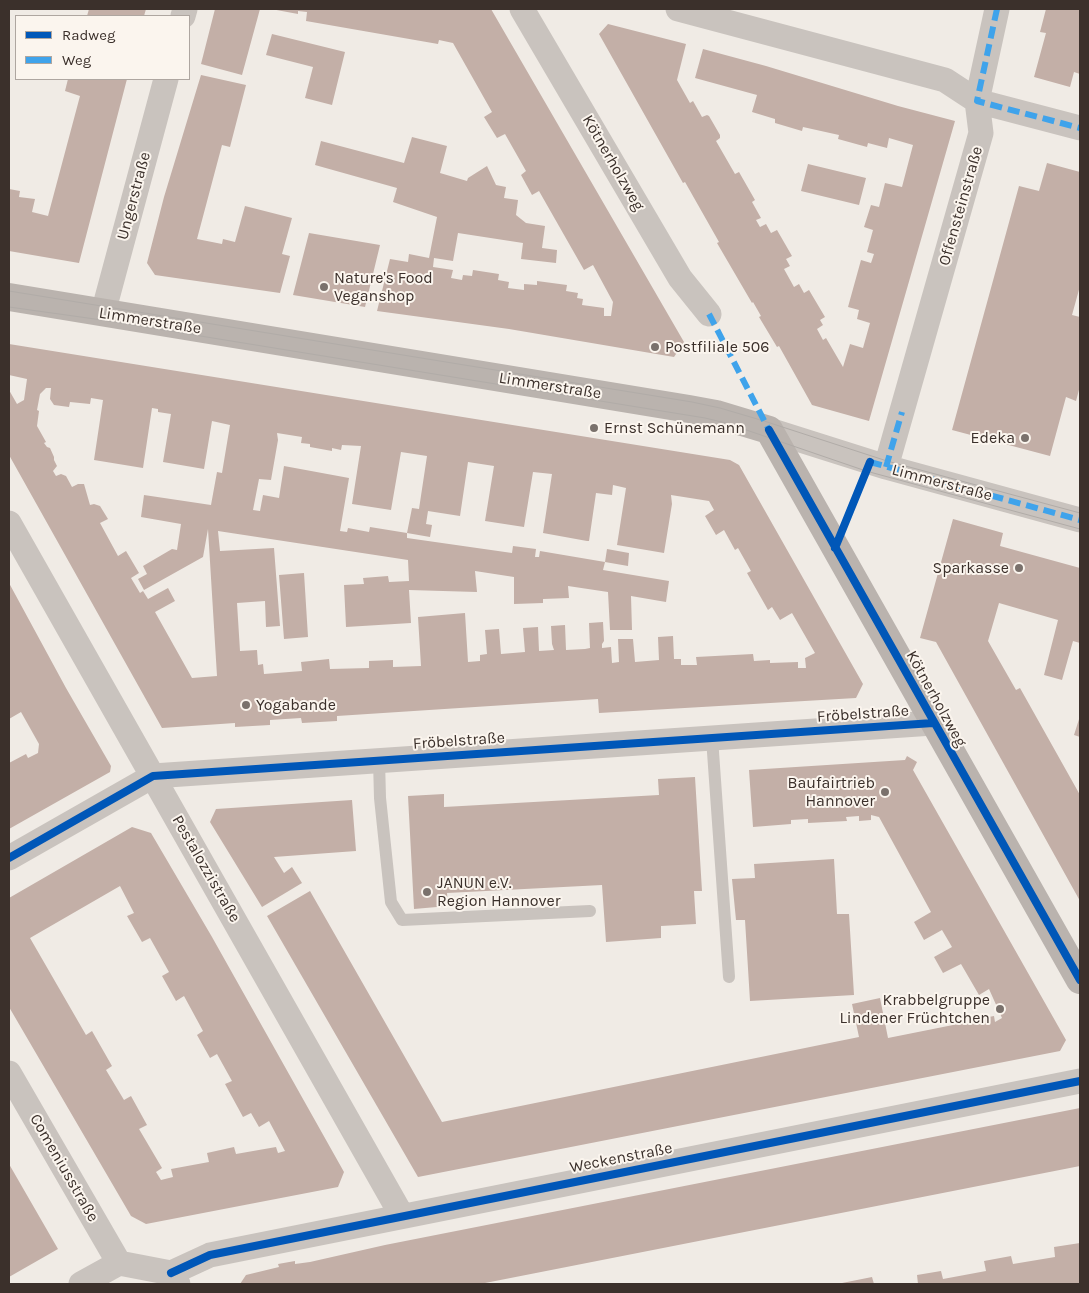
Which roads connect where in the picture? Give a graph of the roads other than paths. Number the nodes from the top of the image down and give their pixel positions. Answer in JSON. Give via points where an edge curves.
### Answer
{"nodes":[{"id":1,"x":522,"y":9,"type":"edge"},
{"id":2,"x":678,"y":9,"type":"edge"},
{"id":3,"x":997,"y":9,"type":"edge"},
{"id":4,"x":166,"y":80,"type":"edge"},
{"id":5,"x":977,"y":101,"type":"junction"},
{"id":6,"x":1080,"y":128,"type":"edge"},
{"id":7,"x":9,"y":297,"type":"edge"},
{"id":8,"x":103,"y":313,"type":"junction"},
{"id":9,"x":709,"y":314,"type":"dead end"},
{"id":10,"x":769,"y":430,"type":"junction"},
{"id":11,"x":878,"y":465,"type":"junction"},
{"id":12,"x":1080,"y":519,"type":"edge"},
{"id":13,"x":9,"y":523,"type":"edge"},
{"id":14,"x":934,"y":723,"type":"junction"},
{"id":15,"x":712,"y":738,"type":"junction"},
{"id":16,"x":379,"y":760,"type":"junction"},
{"id":17,"x":153,"y":776,"type":"junction"},
{"id":18,"x":9,"y":858,"type":"edge"},
{"id":19,"x":590,"y":911,"type":"dead end"},
{"id":20,"x":729,"y":977,"type":"dead end"},
{"id":21,"x":1080,"y":980,"type":"edge"},
{"id":22,"x":9,"y":1073,"type":"edge"},
{"id":23,"x":1080,"y":1081,"type":"edge"},
{"id":24,"x":402,"y":1216,"type":"junction"},
{"id":25,"x":119,"y":1262,"type":"junction"},
{"id":26,"x":174,"y":1278,"type":"edge"},
{"id":27,"x":81,"y":1284,"type":"edge"}],
"edges":[{"from":1,"to":9,"type":"street","name":"Kötnerholzweg","via":[[680,278]]},
{"from":2,"to":5,"type":"street","via":[[945,80]]},
{"from":3,"to":5,"type":"street","name":"Offensteinstraße"},
{"from":4,"to":8,"type":"street","name":"Ungerstraße"},
{"from":5,"to":6,"type":"street"},
{"from":5,"to":11,"type":"street","name":"Offensteinstraße","via":[[981,133],[902,412]]},
{"from":7,"to":8,"type":"street","name":"Limmerstraße"},
{"from":8,"to":10,"type":"street","name":"Limmerstraße","via":[[689,408]]},
{"from":10,"to":11,"type":"street","name":"Limmerstraße"},
{"from":10,"to":14,"type":"street","name":"Kötnerholzweg"},
{"from":11,"to":12,"type":"street","name":"Limmerstraße"},
{"from":13,"to":17,"type":"street","name":"Pestalozzistraße"},
{"from":14,"to":15,"type":"street","name":"Fröbelstraße"},
{"from":14,"to":21,"type":"street","name":"Kötnerholzweg"},
{"from":15,"to":16,"type":"street","name":"Fröbelstraße"},
{"from":15,"to":20,"type":"lane","via":[[729,911]]},
{"from":16,"to":17,"type":"street","name":"Fröbelstraße"},
{"from":16,"to":19,"type":"lane","via":[[391,902],[402,920]]},
{"from":17,"to":18,"type":"street","name":"Fröbelstraße"},
{"from":17,"to":24,"type":"street","name":"Pestalozzistraße"},
{"from":22,"to":25,"type":"street","name":"Comeniusstraße"},
{"from":23,"to":24,"type":"street","name":"Weckenstraße"},
{"from":24,"to":26,"type":"street","name":"Weckenstraße","via":[[210,1254]]},
{"from":25,"to":26,"type":"street"},
{"from":25,"to":27,"type":"street"}]}
